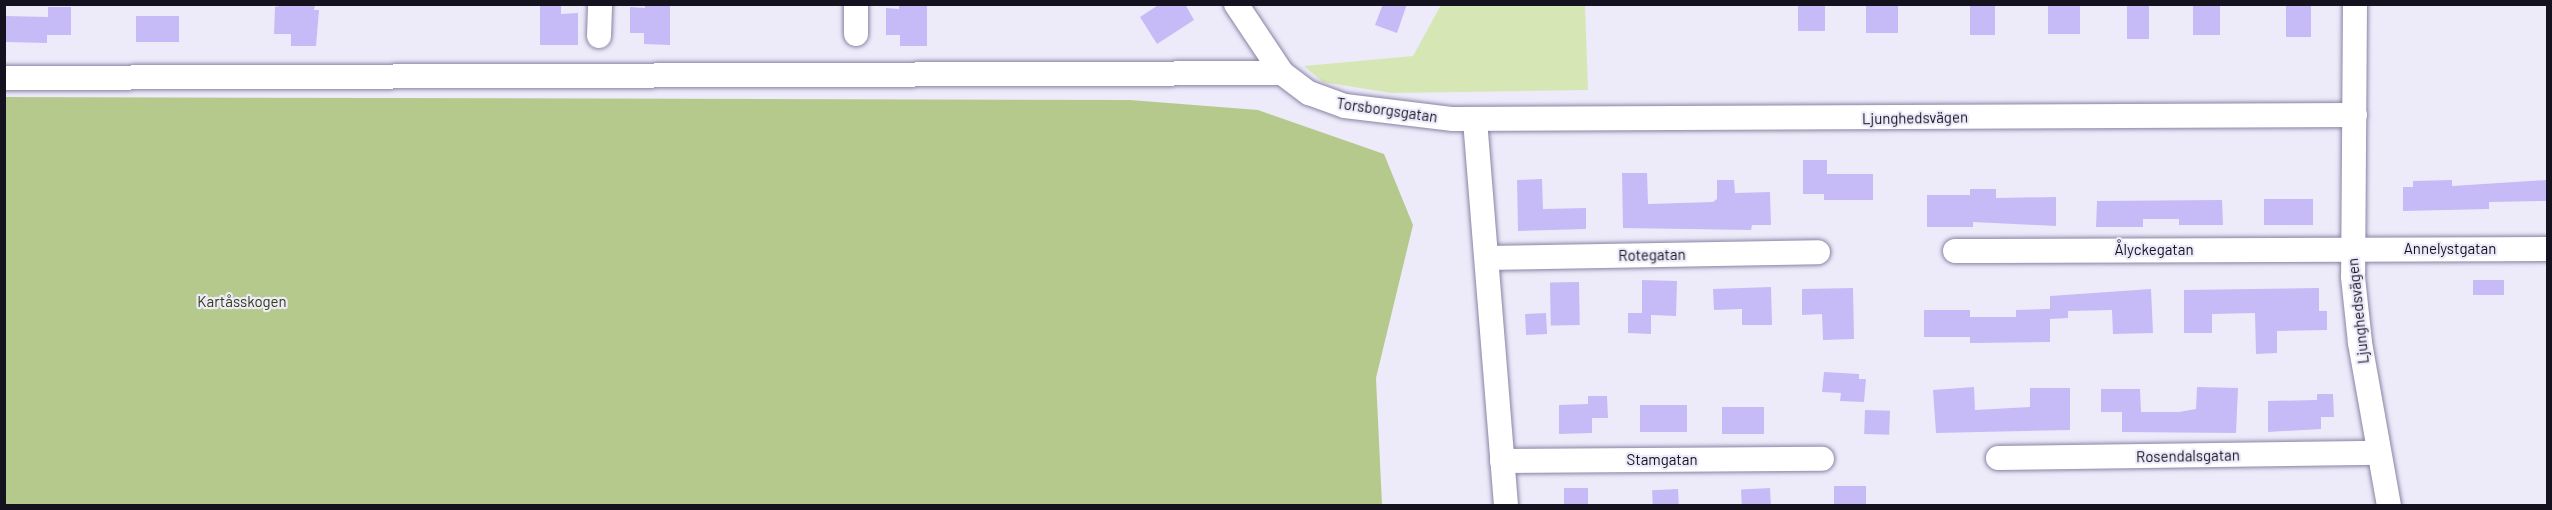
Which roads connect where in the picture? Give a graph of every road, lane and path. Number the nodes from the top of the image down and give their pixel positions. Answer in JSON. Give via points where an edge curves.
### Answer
{"nodes":[{"id":1,"x":600,"y":4,"type":"edge"},
{"id":2,"x":856,"y":4,"type":"edge"},
{"id":3,"x":1236,"y":4,"type":"edge"},
{"id":4,"x":2355,"y":4,"type":"edge"},
{"id":5,"x":856,"y":34,"type":"dead end"},
{"id":6,"x":599,"y":36,"type":"dead end"},
{"id":7,"x":1282,"y":74,"type":"junction"},
{"id":8,"x":4,"y":78,"type":"edge"},
{"id":9,"x":2355,"y":115,"type":"junction"},
{"id":10,"x":1475,"y":120,"type":"junction"},
{"id":11,"x":2352,"y":249,"type":"junction"},
{"id":12,"x":2547,"y":249,"type":"edge"},
{"id":13,"x":1955,"y":251,"type":"dead end"},
{"id":14,"x":1818,"y":252,"type":"dead end"},
{"id":15,"x":1487,"y":258,"type":"junction"},
{"id":16,"x":2379,"y":453,"type":"junction"},
{"id":17,"x":1998,"y":458,"type":"dead end"},
{"id":18,"x":1822,"y":459,"type":"dead end"},
{"id":19,"x":1502,"y":461,"type":"junction"},
{"id":20,"x":1506,"y":506,"type":"edge"},
{"id":21,"x":2389,"y":506,"type":"edge"}],
"edges":[{"from":1,"to":6,"type":"street"},
{"from":2,"to":5,"type":"street"},
{"from":3,"to":7,"type":"street","name":"Torsborgsgatan"},
{"from":4,"to":9,"type":"street","name":"Ljunghedsvägen"},
{"from":7,"to":8,"type":"street"},
{"from":7,"to":10,"type":"street","name":"Torsborgsgatan","via":[[1327,102]]},
{"from":9,"to":10,"type":"street","name":"Ljunghedsvägen"},
{"from":9,"to":11,"type":"street","name":"Ljunghedsvägen"},
{"from":10,"to":15,"type":"street"},
{"from":11,"to":12,"type":"street","name":"Annelystgatan"},
{"from":11,"to":13,"type":"street","name":"Ålyckegatan"},
{"from":11,"to":16,"type":"street","name":"Ljunghedsvägen","via":[[2360,343]]},
{"from":14,"to":15,"type":"street","name":"Rotegatan"},
{"from":15,"to":19,"type":"street"},
{"from":16,"to":17,"type":"street","name":"Rosendalsgatan"},
{"from":16,"to":21,"type":"street","name":"Ljunghedsvägen"},
{"from":18,"to":19,"type":"street","name":"Stamgatan"},
{"from":19,"to":20,"type":"street"}]}
